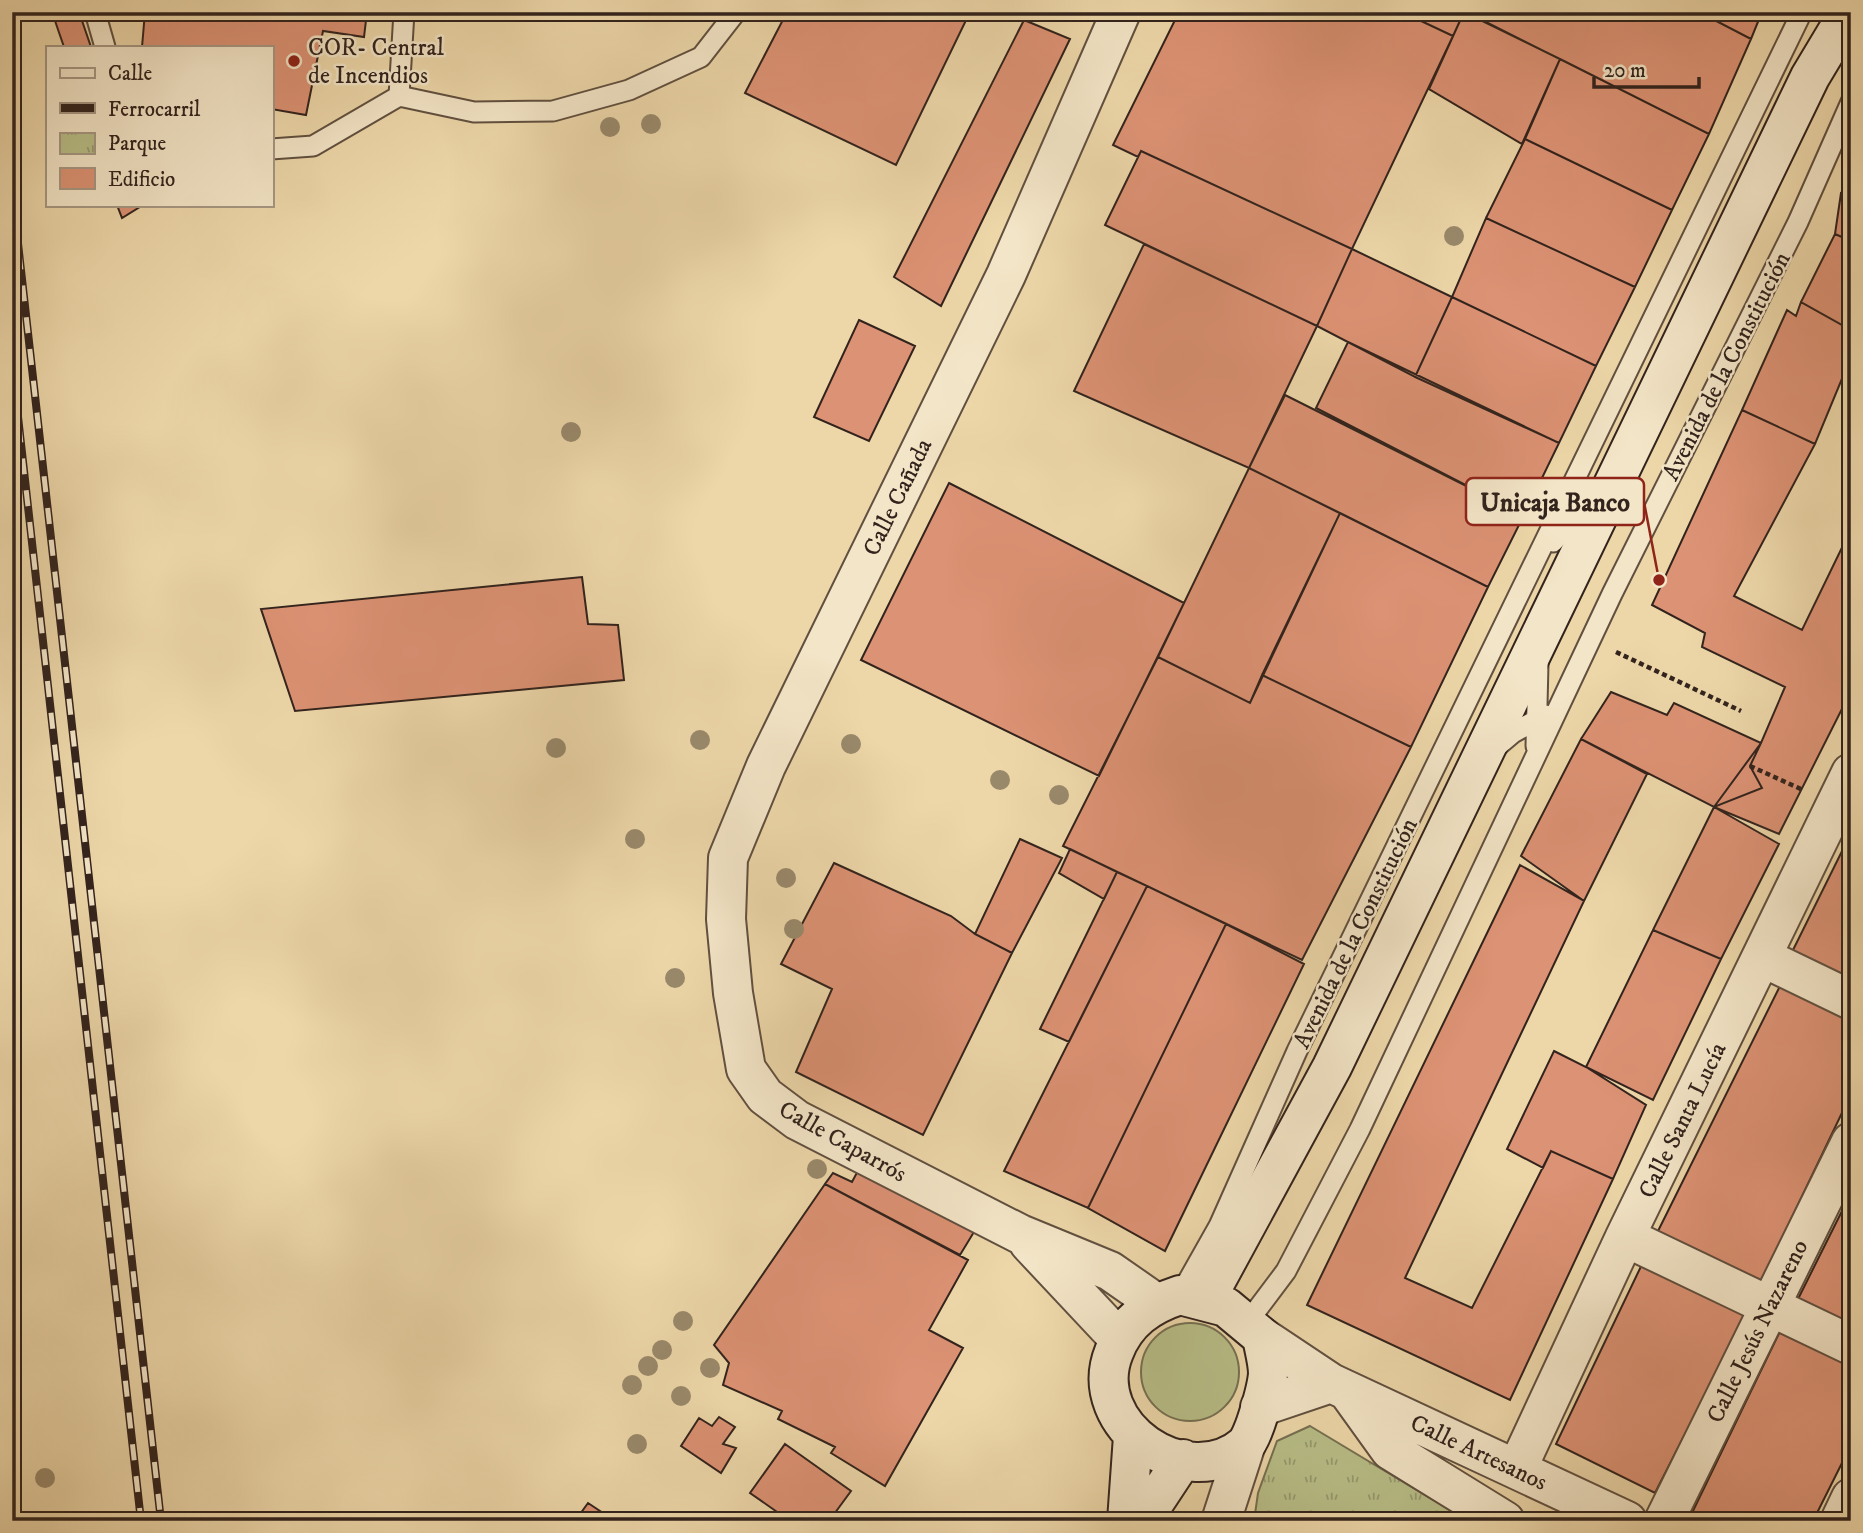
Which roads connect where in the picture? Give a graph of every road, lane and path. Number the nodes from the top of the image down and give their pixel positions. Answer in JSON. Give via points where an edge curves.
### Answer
{"nodes":[{"id":1,"x":95,"y":12,"type":"edge"},
{"id":2,"x":404,"y":12,"type":"edge"},
{"id":3,"x":736,"y":12,"type":"edge"},
{"id":4,"x":1121,"y":12,"type":"edge"},
{"id":5,"x":1802,"y":12,"type":"edge"},
{"id":6,"x":1849,"y":12,"type":"edge"},
{"id":7,"x":105,"y":46,"type":"edge"},
{"id":8,"x":399,"y":96,"type":"junction"},
{"id":9,"x":1851,"y":102,"type":"edge"},
{"id":10,"x":273,"y":149,"type":"edge"},
{"id":11,"x":1609,"y":452,"type":"junction"},
{"id":12,"x":1577,"y":513,"type":"junction"},
{"id":13,"x":1549,"y":576,"type":"junction"},
{"id":14,"x":1542,"y":634,"type":"junction"},
{"id":15,"x":1591,"y":640,"type":"junction"},
{"id":16,"x":1561,"y":704,"type":"junction"},
{"id":17,"x":1741,"y":711,"type":"dead end"},
{"id":18,"x":1537,"y":720,"type":"junction"},
{"id":19,"x":1534,"y":761,"type":"junction"},
{"id":20,"x":1750,"y":766,"type":"dead end"},
{"id":21,"x":1475,"y":771,"type":"junction"},
{"id":22,"x":1843,"y":789,"type":"edge"},
{"id":23,"x":1762,"y":957,"type":"junction"},
{"id":24,"x":733,"y":993,"type":"joint"},
{"id":25,"x":1851,"y":1000,"type":"edge"},
{"id":26,"x":1848,"y":1153,"type":"edge"},
{"id":27,"x":1020,"y":1234,"type":"junction"},
{"id":28,"x":1625,"y":1237,"type":"junction"},
{"id":29,"x":1180,"y":1300,"type":"junction"},
{"id":30,"x":1770,"y":1306,"type":"junction"},
{"id":31,"x":1255,"y":1330,"type":"junction"},
{"id":32,"x":1119,"y":1339,"type":"junction"},
{"id":33,"x":1851,"y":1345,"type":"edge"},
{"id":34,"x":1339,"y":1386,"type":"junction"},
{"id":35,"x":1260,"y":1407,"type":"junction"},
{"id":36,"x":1133,"y":1436,"type":"junction"},
{"id":37,"x":1246,"y":1444,"type":"junction"},
{"id":38,"x":1198,"y":1461,"type":"junction"},
{"id":39,"x":1517,"y":1469,"type":"junction"},
{"id":40,"x":1851,"y":1498,"type":"edge"},
{"id":41,"x":1127,"y":1521,"type":"edge"},
{"id":42,"x":1142,"y":1521,"type":"edge"},
{"id":43,"x":1193,"y":1521,"type":"edge"},
{"id":44,"x":1221,"y":1521,"type":"edge"},
{"id":45,"x":1505,"y":1521,"type":"edge"},
{"id":46,"x":1627,"y":1521,"type":"edge"},
{"id":47,"x":1664,"y":1521,"type":"edge"},
{"id":48,"x":1840,"y":1521,"type":"edge"}],
"edges":[{"from":1,"to":7,"type":"lane"},
{"from":2,"to":8,"type":"lane"},
{"from":3,"to":8,"type":"lane","via":[[701,57],[629,90],[553,111],[474,112]]},
{"from":4,"to":24,"type":"street","name":"Calle Cañada","via":[[1006,275],[766,766],[728,858],[726,919]]},
{"from":5,"to":11,"type":"lane","name":"Avenida de la Constitución"},
{"from":6,"to":11,"type":"street","name":"Avenida de la Constitución"},
{"from":8,"to":10,"type":"lane","via":[[313,146]]},
{"from":9,"to":15,"type":"lane","name":"Avenida de la Constitución","via":[[1798,222]]},
{"from":11,"to":12,"type":"lane","name":"Avenida de la Constitución"},
{"from":11,"to":12,"type":"lane","name":"Avenida de la Constitución","via":[[1607,484]]},
{"from":11,"to":13,"type":"street","name":"Avenida de la Constitución"},
{"from":12,"to":13,"type":"lane","name":"Avenida de la Constitución"},
{"from":12,"to":13,"type":"lane","name":"Avenida de la Constitución"},
{"from":13,"to":14,"type":"street","name":"Avenida de la Constitución"},
{"from":13,"to":29,"type":"lane","name":"Avenida de la Constitución","via":[[1297,1051],[1219,1226]]},
{"from":14,"to":18,"type":"lane","via":[[1536,676]]},
{"from":14,"to":21,"type":"street","name":"Avenida de la Constitución"},
{"from":15,"to":16,"type":"lane","name":"Avenida de la Constitución"},
{"from":15,"to":17,"type":"path"},
{"from":16,"to":18,"type":"lane","name":"Avenida de la Constitución"},
{"from":16,"to":19,"type":"lane","name":"Avenida de la Constitución"},
{"from":18,"to":19,"type":"lane"},
{"from":18,"to":21,"type":"lane","name":"Avenida de la Constitución","via":[[1497,747]]},
{"from":19,"to":31,"type":"lane","name":"Avenida de la Constitución","via":[[1360,1129]]},
{"from":20,"to":22,"type":"path"},
{"from":21,"to":29,"type":"street","name":"Avenida de la Constitución","via":[[1332,1068]]},
{"from":22,"to":23,"type":"street","name":"Calle Santa Lucía"},
{"from":23,"to":25,"type":"street"},
{"from":23,"to":28,"type":"street","name":"Calle Santa Lucía"},
{"from":24,"to":27,"type":"street","name":"Calle Caparrós","via":[[746,1069],[765,1096],[797,1120]]},
{"from":26,"to":30,"type":"street","name":"Calle Jesús Nazareno"},
{"from":27,"to":29,"type":"street","name":"Calle Caparrós"},
{"from":27,"to":32,"type":"street","name":"Calle Caparrós"},
{"from":28,"to":30,"type":"street"},
{"from":28,"to":39,"type":"street","name":"Calle Santa Lucía"},
{"from":29,"to":31,"type":"street","via":[[1226,1307]]},
{"from":29,"to":32,"type":"street","via":[[1133,1321]]},
{"from":30,"to":33,"type":"street"},
{"from":30,"to":47,"type":"street","name":"Calle Jesús Nazareno"},
{"from":31,"to":34,"type":"street","name":"Calle Artesanos"},
{"from":31,"to":35,"type":"street","via":[[1268,1375]]},
{"from":32,"to":36,"type":"street","via":[[1108,1365],[1108,1385],[1116,1415]]},
{"from":34,"to":35,"type":"street"},
{"from":34,"to":39,"type":"street","name":"Calle Artesanos"},
{"from":34,"to":45,"type":"street","via":[[1390,1450]]},
{"from":35,"to":37,"type":"street"},
{"from":36,"to":38,"type":"street","via":[[1158,1452]]},
{"from":36,"to":41,"type":"street"},
{"from":37,"to":38,"type":"street"},
{"from":37,"to":44,"type":"street"},
{"from":38,"to":42,"type":"street"},
{"from":38,"to":43,"type":"street"},
{"from":39,"to":46,"type":"street","name":"Calle Artesanos"},
{"from":40,"to":48,"type":"street"}]}
